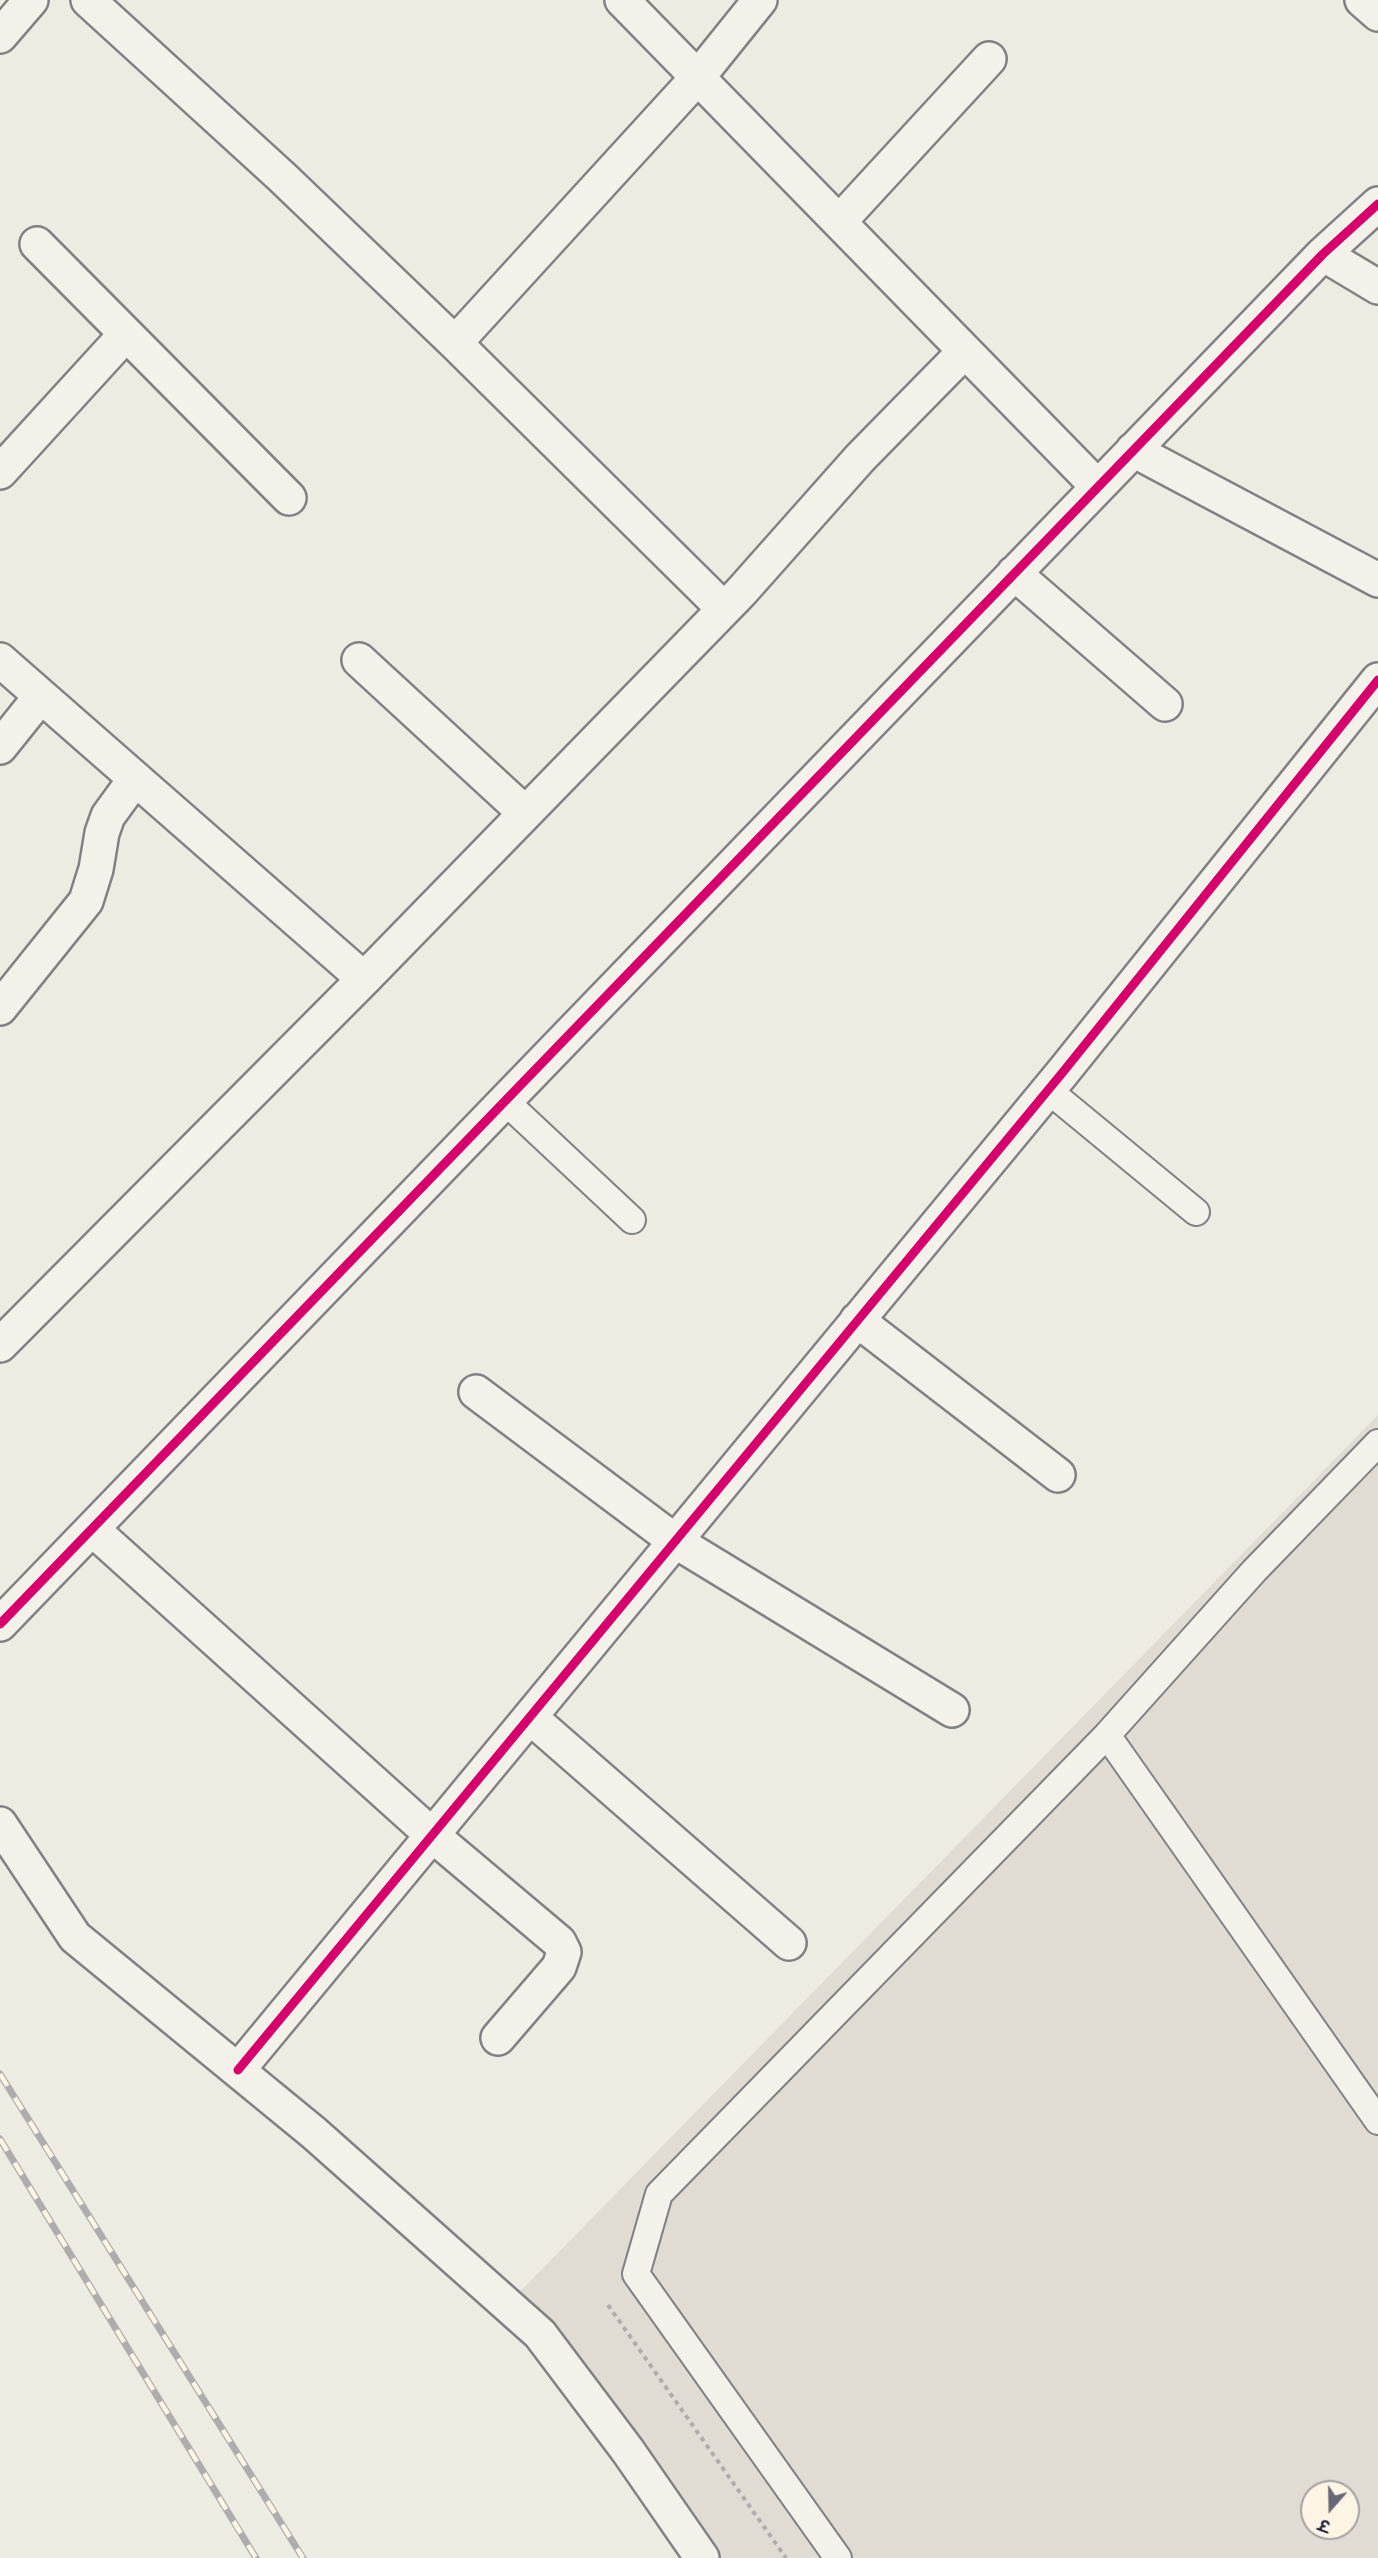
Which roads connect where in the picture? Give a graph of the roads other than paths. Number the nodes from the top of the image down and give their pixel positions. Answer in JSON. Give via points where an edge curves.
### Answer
{"nodes":[{"id":1,"x":31,"y":0,"type":"edge"},
{"id":2,"x":88,"y":0,"type":"edge"},
{"id":3,"x":621,"y":0,"type":"edge"},
{"id":4,"x":760,"y":0,"type":"edge"},
{"id":5,"x":1362,"y":0,"type":"edge"},
{"id":6,"x":1378,"y":14,"type":"edge"},
{"id":7,"x":0,"y":36,"type":"edge"},
{"id":8,"x":989,"y":59,"type":"dead end"},
{"id":9,"x":698,"y":77,"type":"junction"},
{"id":10,"x":1378,"y":204,"type":"edge"},
{"id":11,"x":839,"y":222,"type":"junction"},
{"id":12,"x":37,"y":244,"type":"dead end"},
{"id":13,"x":1323,"y":254,"type":"junction"},
{"id":14,"x":1378,"y":287,"type":"edge"},
{"id":15,"x":126,"y":334,"type":"junction"},
{"id":16,"x":455,"y":343,"type":"junction"},
{"id":17,"x":965,"y":351,"type":"junction"},
{"id":18,"x":1133,"y":450,"type":"junction"},
{"id":19,"x":0,"y":472,"type":"edge"},
{"id":20,"x":1098,"y":487,"type":"junction"},
{"id":21,"x":289,"y":498,"type":"dead end"},
{"id":22,"x":1014,"y":573,"type":"junction"},
{"id":23,"x":1378,"y":580,"type":"edge"},
{"id":24,"x":724,"y":609,"type":"junction"},
{"id":25,"x":0,"y":660,"type":"edge"},
{"id":26,"x":359,"y":660,"type":"dead end"},
{"id":27,"x":1378,"y":680,"type":"edge"},
{"id":28,"x":41,"y":696,"type":"junction"},
{"id":29,"x":1165,"y":704,"type":"dead end"},
{"id":30,"x":0,"y":747,"type":"edge"},
{"id":31,"x":135,"y":779,"type":"junction"},
{"id":32,"x":524,"y":813,"type":"junction"},
{"id":33,"x":364,"y":979,"type":"junction"},
{"id":34,"x":0,"y":1008,"type":"edge"},
{"id":35,"x":1048,"y":1090,"type":"junction"},
{"id":36,"x":505,"y":1101,"type":"junction"},
{"id":37,"x":1196,"y":1212,"type":"dead end"},
{"id":38,"x":632,"y":1220,"type":"dead end"},
{"id":39,"x":857,"y":1320,"type":"junction"},
{"id":40,"x":0,"y":1345,"type":"edge"},
{"id":41,"x":476,"y":1392,"type":"dead end"},
{"id":42,"x":1378,"y":1443,"type":"edge"},
{"id":43,"x":1058,"y":1475,"type":"dead end"},
{"id":44,"x":92,"y":1529,"type":"junction"},
{"id":45,"x":675,"y":1542,"type":"junction"},
{"id":46,"x":0,"y":1624,"type":"edge"},
{"id":47,"x":952,"y":1710,"type":"dead end"},
{"id":48,"x":530,"y":1717,"type":"junction"},
{"id":49,"x":1107,"y":1734,"type":"junction"},
{"id":50,"x":0,"y":1824,"type":"edge"},
{"id":51,"x":432,"y":1835,"type":"junction"},
{"id":52,"x":789,"y":1943,"type":"dead end"},
{"id":53,"x":498,"y":2038,"type":"dead end"},
{"id":54,"x":238,"y":2070,"type":"junction"},
{"id":55,"x":1378,"y":2121,"type":"edge"},
{"id":56,"x":702,"y":2558,"type":"edge"},
{"id":57,"x":838,"y":2558,"type":"edge"}],
"edges":[{"from":1,"to":7,"type":"street"},
{"from":2,"to":16,"type":"street","via":[[282,177]]},
{"from":3,"to":9,"type":"street"},
{"from":4,"to":9,"type":"street"},
{"from":5,"to":6,"type":"street"},
{"from":8,"to":11,"type":"street"},
{"from":9,"to":11,"type":"street"},
{"from":9,"to":16,"type":"street"},
{"from":10,"to":13,"type":"street"},
{"from":11,"to":17,"type":"street"},
{"from":12,"to":15,"type":"street"},
{"from":13,"to":14,"type":"street"},
{"from":13,"to":18,"type":"street"},
{"from":15,"to":19,"type":"street"},
{"from":15,"to":21,"type":"street"},
{"from":16,"to":24,"type":"street"},
{"from":17,"to":20,"type":"street"},
{"from":17,"to":24,"type":"street","via":[[860,458]]},
{"from":18,"to":20,"type":"street"},
{"from":18,"to":23,"type":"street"},
{"from":20,"to":22,"type":"street"},
{"from":22,"to":29,"type":"street"},
{"from":22,"to":36,"type":"street"},
{"from":24,"to":32,"type":"street"},
{"from":25,"to":28,"type":"street"},
{"from":26,"to":32,"type":"street"},
{"from":27,"to":35,"type":"street"},
{"from":28,"to":30,"type":"street"},
{"from":28,"to":31,"type":"street"},
{"from":31,"to":33,"type":"street"},
{"from":31,"to":34,"type":"street","via":[[108,816],[86,901]]},
{"from":32,"to":33,"type":"street"},
{"from":33,"to":40,"type":"street"},
{"from":35,"to":37,"type":"lane"},
{"from":35,"to":39,"type":"street"},
{"from":36,"to":38,"type":"lane"},
{"from":36,"to":44,"type":"street"},
{"from":39,"to":43,"type":"street"},
{"from":39,"to":45,"type":"street"},
{"from":41,"to":45,"type":"street"},
{"from":42,"to":49,"type":"lane","via":[[1254,1571]]},
{"from":44,"to":46,"type":"street"},
{"from":44,"to":51,"type":"street"},
{"from":45,"to":47,"type":"street"},
{"from":45,"to":48,"type":"street"},
{"from":48,"to":51,"type":"street"},
{"from":48,"to":52,"type":"street"},
{"from":49,"to":55,"type":"lane"},
{"from":49,"to":57,"type":"lane","via":[[659,2194],[636,2274]]},
{"from":50,"to":54,"type":"street","via":[[75,1936]]},
{"from":51,"to":53,"type":"street","via":[[559,1942],[564,1952],[559,1967]]},
{"from":51,"to":54,"type":"street"},
{"from":54,"to":56,"type":"street","via":[[540,2334]]}]}
